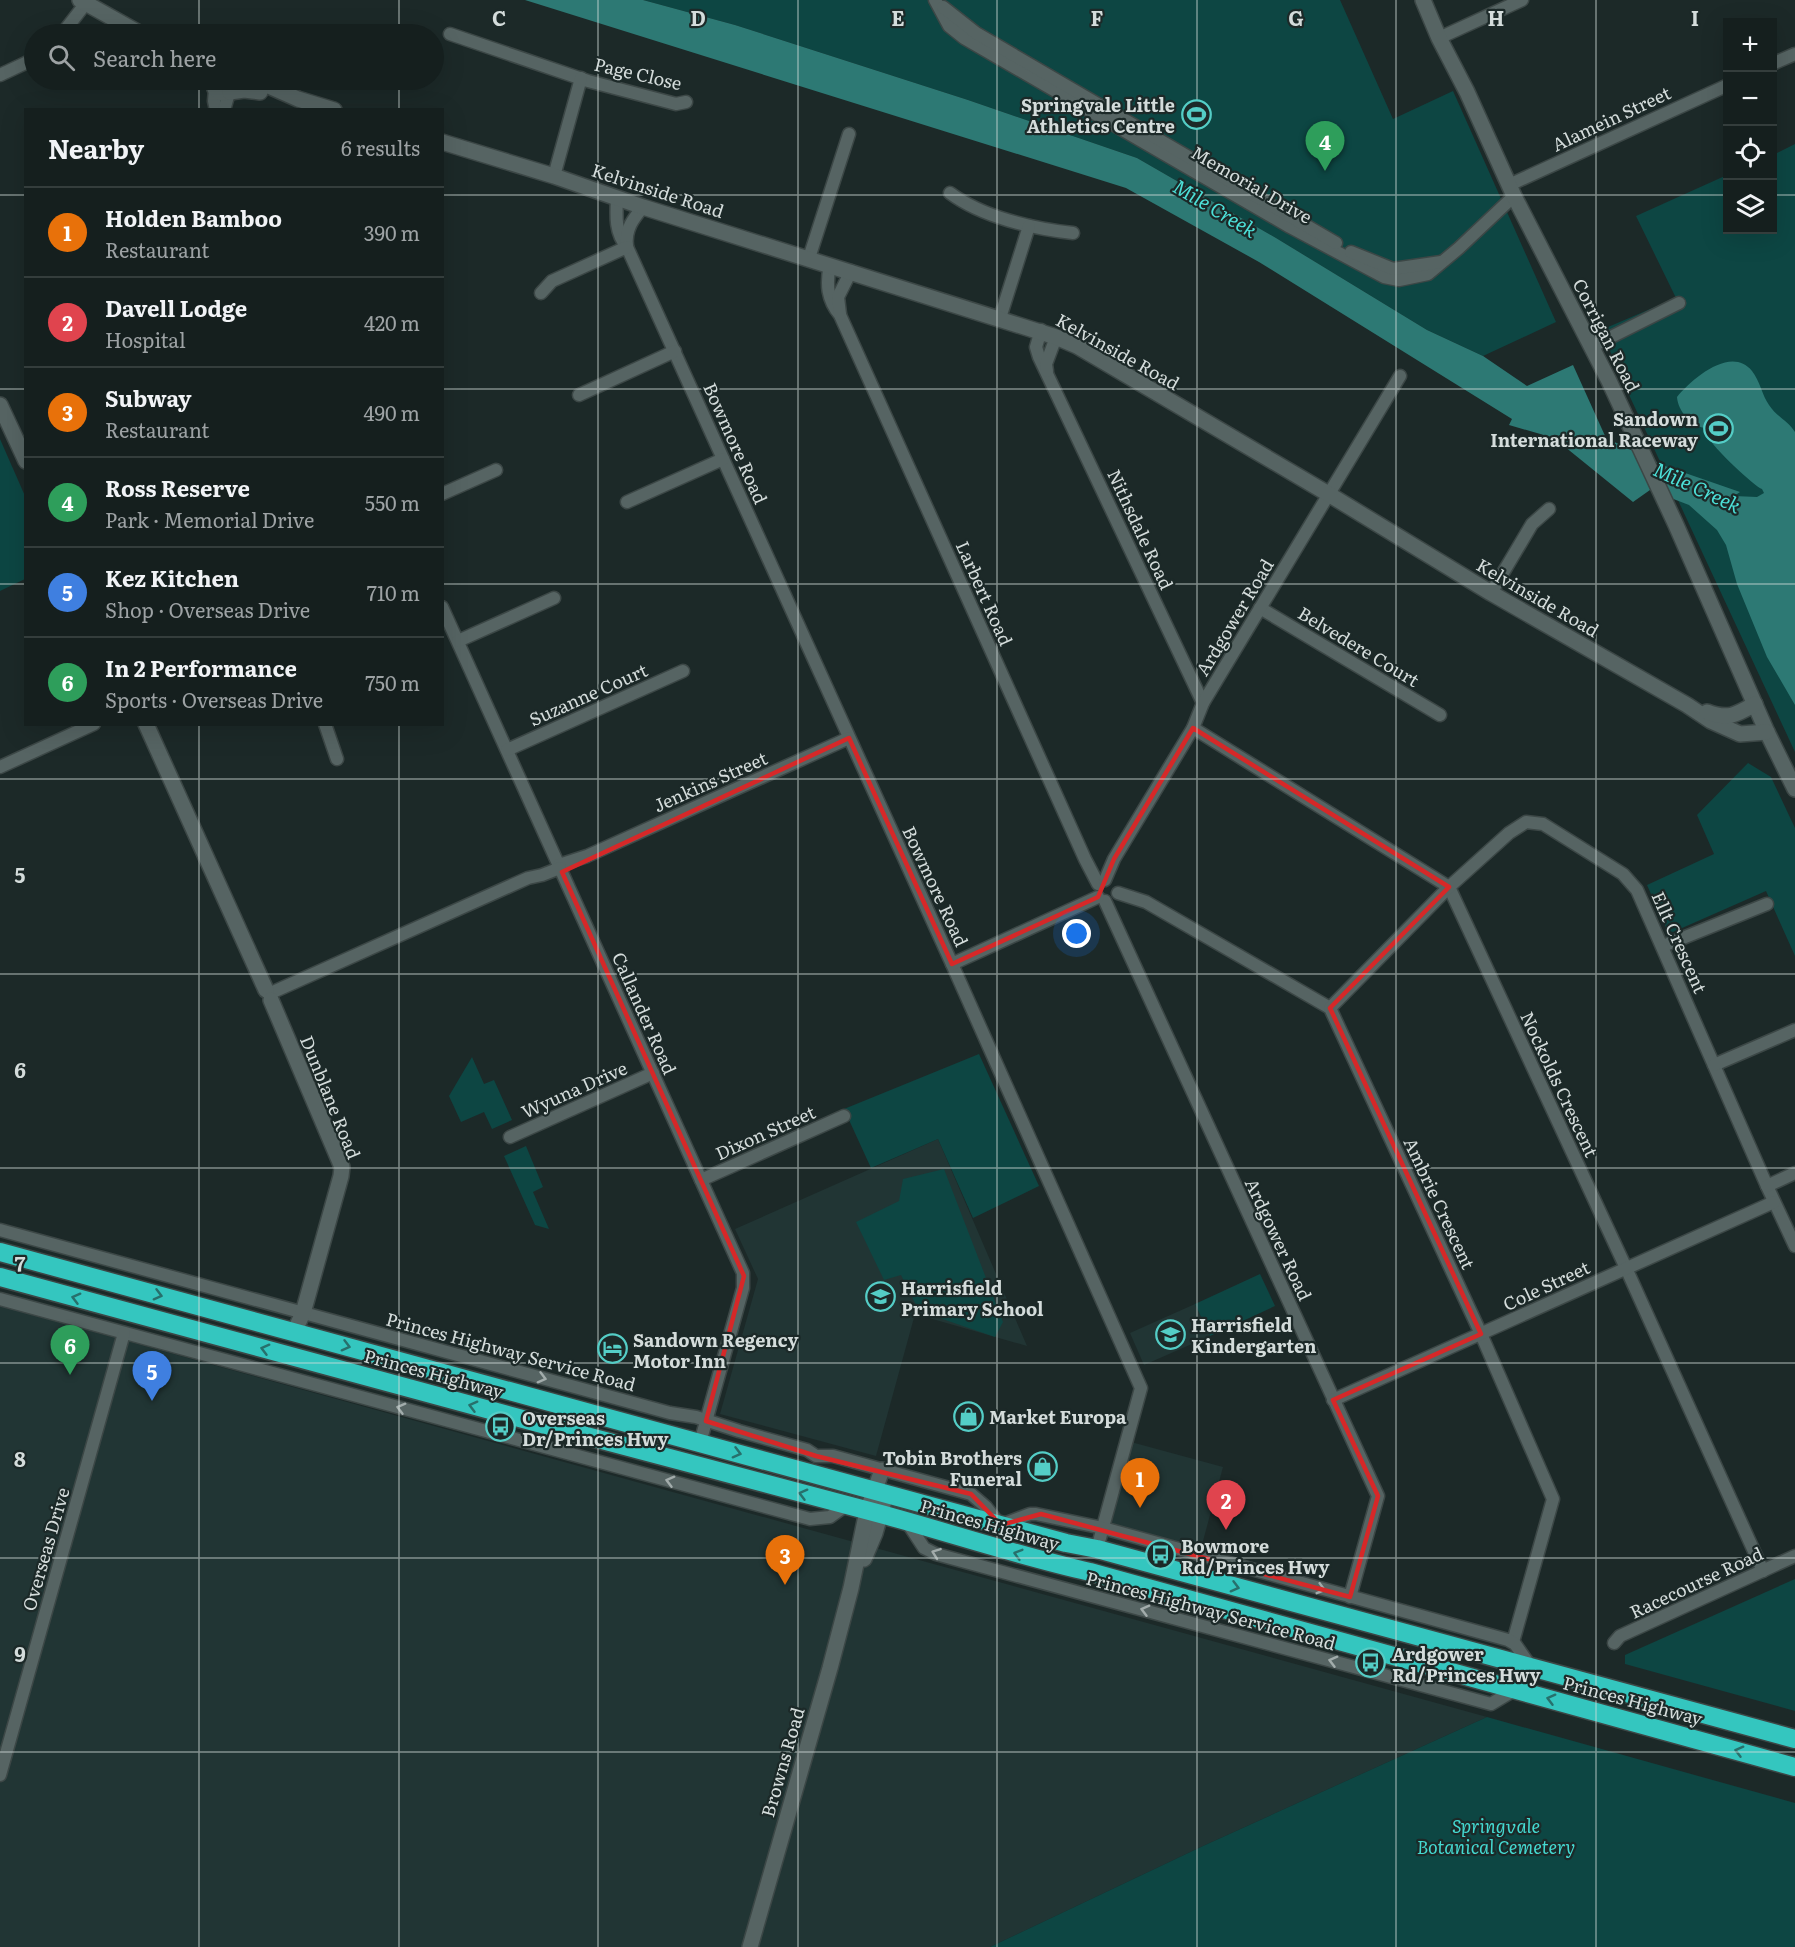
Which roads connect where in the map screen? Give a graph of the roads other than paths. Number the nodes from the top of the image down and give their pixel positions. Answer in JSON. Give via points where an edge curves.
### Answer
{"nodes":[{"id":1,"x":935,"y":0,"type":"edge"},
{"id":2,"x":1423,"y":0,"type":"edge"},
{"id":3,"x":1522,"y":0,"type":"edge"},
{"id":4,"x":83,"y":2,"type":"edge"},
{"id":5,"x":69,"y":24,"type":"edge"},
{"id":6,"x":123,"y":24,"type":"edge"},
{"id":7,"x":450,"y":34,"type":"dead end"},
{"id":8,"x":1439,"y":38,"type":"junction"},
{"id":9,"x":1795,"y":54,"type":"edge"},
{"id":10,"x":1777,"y":62,"type":"edge"},
{"id":11,"x":24,"y":64,"type":"edge"},
{"id":12,"x":0,"y":75,"type":"edge"},
{"id":13,"x":581,"y":78,"type":"junction"},
{"id":14,"x":1723,"y":87,"type":"edge"},
{"id":15,"x":218,"y":90,"type":"edge"},
{"id":16,"x":221,"y":90,"type":"edge"},
{"id":17,"x":245,"y":90,"type":"edge"},
{"id":18,"x":278,"y":90,"type":"edge"},
{"id":19,"x":298,"y":99,"type":"junction"},
{"id":20,"x":687,"y":102,"type":"dead end"},
{"id":21,"x":216,"y":108,"type":"edge"},
{"id":22,"x":224,"y":108,"type":"edge"},
{"id":23,"x":327,"y":108,"type":"edge"},
{"id":24,"x":849,"y":134,"type":"dead end"},
{"id":25,"x":444,"y":143,"type":"edge"},
{"id":26,"x":554,"y":176,"type":"junction"},
{"id":27,"x":1511,"y":191,"type":"junction"},
{"id":28,"x":950,"y":193,"type":"dead end"},
{"id":29,"x":617,"y":198,"type":"junction"},
{"id":30,"x":643,"y":207,"type":"junction"},
{"id":31,"x":1029,"y":226,"type":"junction"},
{"id":32,"x":1073,"y":233,"type":"dead end"},
{"id":33,"x":627,"y":247,"type":"junction"},
{"id":34,"x":809,"y":258,"type":"junction"},
{"id":35,"x":830,"y":265,"type":"junction"},
{"id":36,"x":851,"y":272,"type":"junction"},
{"id":37,"x":541,"y":293,"type":"dead end"},
{"id":38,"x":1679,"y":303,"type":"dead end"},
{"id":39,"x":840,"y":315,"type":"junction"},
{"id":40,"x":1000,"y":318,"type":"junction"},
{"id":41,"x":1041,"y":330,"type":"junction"},
{"id":42,"x":1056,"y":336,"type":"junction"},
{"id":43,"x":1591,"y":347,"type":"junction"},
{"id":44,"x":675,"y":351,"type":"junction"},
{"id":45,"x":1047,"y":371,"type":"junction"},
{"id":46,"x":1400,"y":376,"type":"dead end"},
{"id":47,"x":579,"y":395,"type":"dead end"},
{"id":48,"x":0,"y":405,"type":"edge"},
{"id":49,"x":24,"y":456,"type":"edge"},
{"id":50,"x":723,"y":459,"type":"junction"},
{"id":51,"x":496,"y":470,"type":"dead end"},
{"id":52,"x":444,"y":493,"type":"edge"},
{"id":53,"x":1330,"y":495,"type":"junction"},
{"id":54,"x":627,"y":502,"type":"dead end"},
{"id":55,"x":1550,"y":508,"type":"dead end"},
{"id":56,"x":1491,"y":593,"type":"junction"},
{"id":57,"x":554,"y":598,"type":"dead end"},
{"id":58,"x":1260,"y":608,"type":"junction"},
{"id":59,"x":444,"y":611,"type":"edge"},
{"id":60,"x":458,"y":642,"type":"junction"},
{"id":61,"x":683,"y":671,"type":"dead end"},
{"id":62,"x":1203,"y":703,"type":"junction"},
{"id":63,"x":1755,"y":704,"type":"junction"},
{"id":64,"x":1687,"y":705,"type":"junction"},
{"id":65,"x":1440,"y":715,"type":"dead end"},
{"id":66,"x":90,"y":726,"type":"edge"},
{"id":67,"x":147,"y":726,"type":"edge"},
{"id":68,"x":326,"y":726,"type":"edge"},
{"id":69,"x":1192,"y":728,"type":"junction"},
{"id":70,"x":1767,"y":732,"type":"junction"},
{"id":71,"x":849,"y":738,"type":"junction"},
{"id":72,"x":507,"y":750,"type":"junction"},
{"id":73,"x":337,"y":759,"type":"dead end"},
{"id":74,"x":0,"y":767,"type":"edge"},
{"id":75,"x":1795,"y":789,"type":"edge"},
{"id":76,"x":559,"y":866,"type":"junction"},
{"id":77,"x":1449,"y":887,"type":"junction"},
{"id":78,"x":1102,"y":890,"type":"junction"},
{"id":79,"x":1118,"y":892,"type":"junction"},
{"id":80,"x":1767,"y":904,"type":"dead end"},
{"id":81,"x":1663,"y":946,"type":"junction"},
{"id":82,"x":952,"y":964,"type":"junction"},
{"id":83,"x":270,"y":994,"type":"junction"},
{"id":84,"x":1330,"y":1008,"type":"junction"},
{"id":85,"x":1795,"y":1030,"type":"edge"},
{"id":86,"x":1714,"y":1065,"type":"junction"},
{"id":87,"x":652,"y":1073,"type":"junction"},
{"id":88,"x":844,"y":1116,"type":"dead end"},
{"id":89,"x":510,"y":1137,"type":"dead end"},
{"id":90,"x":1795,"y":1173,"type":"edge"},
{"id":91,"x":701,"y":1180,"type":"junction"},
{"id":92,"x":1767,"y":1186,"type":"junction"},
{"id":93,"x":1774,"y":1202,"type":"junction"},
{"id":94,"x":0,"y":1230,"type":"edge"},
{"id":95,"x":1795,"y":1246,"type":"edge"},
{"id":96,"x":0,"y":1252,"type":"edge"},
{"id":97,"x":1626,"y":1268,"type":"junction"},
{"id":98,"x":0,"y":1277,"type":"edge"},
{"id":99,"x":0,"y":1299,"type":"edge"},
{"id":100,"x":303,"y":1314,"type":"junction"},
{"id":101,"x":294,"y":1332,"type":"junction"},
{"id":102,"x":124,"y":1333,"type":"junction"},
{"id":103,"x":1481,"y":1334,"type":"junction"},
{"id":104,"x":318,"y":1339,"type":"junction"},
{"id":105,"x":437,"y":1396,"type":"junction"},
{"id":106,"x":1333,"y":1400,"type":"junction"},
{"id":107,"x":706,"y":1421,"type":"junction"},
{"id":108,"x":700,"y":1443,"type":"junction"},
{"id":109,"x":882,"y":1470,"type":"junction"},
{"id":110,"x":880,"y":1492,"type":"junction"},
{"id":111,"x":845,"y":1506,"type":"junction"},
{"id":112,"x":874,"y":1513,"type":"junction"},
{"id":113,"x":907,"y":1522,"type":"junction"},
{"id":114,"x":1000,"y":1524,"type":"junction"},
{"id":115,"x":1103,"y":1528,"type":"junction"},
{"id":116,"x":1066,"y":1543,"type":"junction"},
{"id":117,"x":1097,"y":1550,"type":"junction"},
{"id":118,"x":1795,"y":1556,"type":"edge"},
{"id":119,"x":1059,"y":1565,"type":"junction"},
{"id":120,"x":1763,"y":1571,"type":"junction"},
{"id":121,"x":1090,"y":1572,"type":"junction"},
{"id":122,"x":1350,"y":1597,"type":"junction"},
{"id":123,"x":1513,"y":1642,"type":"junction"},
{"id":124,"x":1614,"y":1643,"type":"dead end"},
{"id":125,"x":1532,"y":1668,"type":"junction"},
{"id":126,"x":1516,"y":1689,"type":"junction"},
{"id":127,"x":1795,"y":1739,"type":"edge"},
{"id":128,"x":1795,"y":1767,"type":"edge"},
{"id":129,"x":0,"y":1774,"type":"edge"},
{"id":130,"x":750,"y":1947,"type":"edge"}],
"edges":[{"from":1,"to":27,"type":"street","name":"Memorial Drive","via":[[976,33],[1360,257],[1393,269],[1444,262]]},
{"from":2,"to":8,"type":"street","name":"Corrigan Road"},
{"from":3,"to":8,"type":"street"},
{"from":4,"to":5,"type":"street"},
{"from":4,"to":6,"type":"street"},
{"from":7,"to":13,"type":"street","name":"Page Close"},
{"from":8,"to":27,"type":"street","name":"Corrigan Road"},
{"from":9,"to":10,"type":"street"},
{"from":11,"to":12,"type":"street"},
{"from":13,"to":20,"type":"street","name":"Page Close","via":[[676,104]]},
{"from":13,"to":26,"type":"street","name":"Page Close"},
{"from":14,"to":27,"type":"street","name":"Alamein Street"},
{"from":15,"to":21,"type":"street"},
{"from":16,"to":22,"type":"street"},
{"from":17,"to":19,"type":"street"},
{"from":18,"to":19,"type":"street"},
{"from":19,"to":23,"type":"street"},
{"from":24,"to":34,"type":"street"},
{"from":25,"to":26,"type":"street","name":"Kelvinside Road"},
{"from":26,"to":29,"type":"street","name":"Kelvinside Road"},
{"from":27,"to":43,"type":"street","name":"Corrigan Road"},
{"from":28,"to":31,"type":"street","via":[[965,204]]},
{"from":29,"to":30,"type":"street","name":"Kelvinside Road"},
{"from":29,"to":33,"type":"street","name":"Bowmore Road","via":[[618,230]]},
{"from":30,"to":33,"type":"street","via":[[629,226]]},
{"from":30,"to":34,"type":"street","name":"Kelvinside Road"},
{"from":31,"to":32,"type":"street"},
{"from":31,"to":40,"type":"street"},
{"from":33,"to":37,"type":"street","via":[[552,281]]},
{"from":33,"to":44,"type":"street","name":"Bowmore Road"},
{"from":34,"to":35,"type":"street","name":"Kelvinside Road"},
{"from":35,"to":36,"type":"street","name":"Kelvinside Road"},
{"from":35,"to":39,"type":"street","name":"Larbert Road","via":[[827,291]]},
{"from":36,"to":39,"type":"street","via":[[838,297]]},
{"from":36,"to":40,"type":"street","name":"Kelvinside Road"},
{"from":38,"to":43,"type":"street"},
{"from":39,"to":78,"type":"street","name":"Larbert Road"},
{"from":40,"to":41,"type":"street","name":"Kelvinside Road"},
{"from":41,"to":42,"type":"street","name":"Kelvinside Road"},
{"from":41,"to":45,"type":"street","name":"Nithsdale Road","via":[[1037,352]]},
{"from":42,"to":45,"type":"street"},
{"from":42,"to":53,"type":"street","name":"Kelvinside Road"},
{"from":43,"to":63,"type":"street","name":"Corrigan Road","via":[[1663,496]]},
{"from":44,"to":47,"type":"street"},
{"from":44,"to":50,"type":"street","name":"Bowmore Road"},
{"from":45,"to":62,"type":"street","name":"Nithsdale Road"},
{"from":46,"to":53,"type":"street","name":"Ardgower Road"},
{"from":48,"to":49,"type":"street"},
{"from":50,"to":54,"type":"street"},
{"from":50,"to":71,"type":"street","name":"Bowmore Road"},
{"from":51,"to":52,"type":"street"},
{"from":53,"to":56,"type":"street","name":"Kelvinside Road"},
{"from":53,"to":58,"type":"street","name":"Ardgower Road"},
{"from":55,"to":56,"type":"street","via":[[1532,524]]},
{"from":56,"to":64,"type":"street","name":"Kelvinside Road"},
{"from":57,"to":60,"type":"street"},
{"from":58,"to":62,"type":"street","name":"Ardgower Road"},
{"from":58,"to":65,"type":"street","name":"Belvedere Court"},
{"from":59,"to":60,"type":"street","name":"Callander Road"},
{"from":60,"to":72,"type":"street","name":"Callander Road"},
{"from":61,"to":72,"type":"street","name":"Suzanne Court"},
{"from":62,"to":69,"type":"street","name":"Ardgower Road"},
{"from":63,"to":64,"type":"street","name":"Kelvinside Road","via":[[1725,718]]},
{"from":63,"to":70,"type":"street","name":"Corrigan Road"},
{"from":64,"to":70,"type":"street","name":"Kelvinside Road","via":[[1740,734]]},
{"from":66,"to":74,"type":"street"},
{"from":67,"to":83,"type":"street","name":"Dunblane Road"},
{"from":68,"to":73,"type":"street"},
{"from":69,"to":77,"type":"street"},
{"from":69,"to":78,"type":"street","name":"Ardgower Road","via":[[1114,859]]},
{"from":70,"to":75,"type":"street","name":"Corrigan Road"},
{"from":71,"to":76,"type":"street","name":"Jenkins Street","via":[[580,862]]},
{"from":71,"to":82,"type":"street","name":"Bowmore Road"},
{"from":72,"to":76,"type":"street","name":"Callander Road"},
{"from":76,"to":83,"type":"street","name":"Jenkins Street","via":[[538,871]]},
{"from":76,"to":87,"type":"street","name":"Callander Road"},
{"from":77,"to":81,"type":"street","name":"Ellt Crescent","via":[[1509,833],[1526,822],[1543,824],[1623,874],[1637,890]]},
{"from":77,"to":84,"type":"street","name":"Ellt Crescent"},
{"from":77,"to":97,"type":"street","name":"Nockolds Crescent"},
{"from":78,"to":79,"type":"street","via":[[1115,898]]},
{"from":78,"to":79,"type":"street","via":[[1115,883]]},
{"from":78,"to":82,"type":"street"},
{"from":78,"to":106,"type":"street","name":"Ardgower Road"},
{"from":79,"to":84,"type":"street","via":[[1146,902]]},
{"from":80,"to":81,"type":"street"},
{"from":81,"to":86,"type":"street","name":"Ellt Crescent"},
{"from":82,"to":115,"type":"street","name":"Bowmore Road","via":[[1141,1388]]},
{"from":83,"to":100,"type":"street","name":"Dunblane Road","via":[[342,1167]]},
{"from":84,"to":103,"type":"street","name":"Ambrie Crescent"},
{"from":85,"to":86,"type":"street"},
{"from":86,"to":92,"type":"street","name":"Ellt Crescent"},
{"from":87,"to":89,"type":"street","name":"Wyuna Drive"},
{"from":87,"to":91,"type":"street","name":"Callander Road"},
{"from":88,"to":91,"type":"street","name":"Dixon Street"},
{"from":90,"to":92,"type":"street"},
{"from":91,"to":107,"type":"street","name":"Callander Road","via":[[744,1279]]},
{"from":92,"to":93,"type":"street","name":"Ellt Crescent"},
{"from":93,"to":95,"type":"street","name":"Ellt Crescent"},
{"from":93,"to":97,"type":"street","name":"Cole Street"},
{"from":94,"to":100,"type":"street","name":"Princes Highway Service Road"},
{"from":96,"to":101,"type":"highway","name":"Princes Highway","one_way":true},
{"from":97,"to":103,"type":"street","name":"Cole Street"},
{"from":97,"to":120,"type":"street","name":"Nockolds Crescent"},
{"from":105,"to":98,"type":"highway","name":"Princes Highway","one_way":true},
{"from":99,"to":102,"type":"street"},
{"from":100,"to":101,"type":"street","name":"Dunblane Road"},
{"from":100,"to":104,"type":"street"},
{"from":100,"to":107,"type":"street","name":"Princes Highway Service Road","one_way":true},
{"from":101,"to":104,"type":"highway","name":"Princes Highway"},
{"from":101,"to":105,"type":"highway","via":[[304,1349],[389,1372]]},
{"from":111,"to":102,"type":"street","one_way":true,"via":[[830,1517],[810,1519]]},
{"from":102,"to":129,"type":"street","name":"Overseas Drive"},
{"from":103,"to":106,"type":"street","name":"Cole Street"},
{"from":103,"to":123,"type":"street","name":"Ambrie Crescent","via":[[1553,1499]]},
{"from":104,"to":108,"type":"highway","name":"Princes Highway","one_way":true},
{"from":111,"to":105,"type":"highway","name":"Princes Highway","one_way":true},
{"from":106,"to":122,"type":"street","name":"Ardgower Road","via":[[1378,1496]]},
{"from":107,"to":108,"type":"street","name":"Callander Road"},
{"from":107,"to":109,"type":"street","name":"Princes Highway Service Road","via":[[807,1449],[816,1455]]},
{"from":108,"to":110,"type":"highway","name":"Princes Highway","one_way":true},
{"from":109,"to":110,"type":"street","name":"Browns Road"},
{"from":109,"to":114,"type":"street","name":"Princes Highway Service Road","via":[[970,1494]]},
{"from":110,"to":112,"type":"street","name":"Browns Road"},
{"from":110,"to":114,"type":"highway","name":"Princes Highway"},
{"from":111,"to":112,"type":"highway","name":"Princes Highway"},
{"from":112,"to":113,"type":"highway","name":"Princes Highway"},
{"from":112,"to":130,"type":"street","name":"Browns Road"},
{"from":119,"to":113,"type":"highway","name":"Princes Highway","one_way":true},
{"from":126,"to":113,"type":"street","name":"Princes Highway Service Road","one_way":true,"via":[[1491,1704],[936,1554],[924,1548]]},
{"from":114,"to":115,"type":"street","via":[[1036,1514]]},
{"from":114,"to":116,"type":"highway","name":"Princes Highway"},
{"from":115,"to":117,"type":"street","name":"Bowmore Road"},
{"from":115,"to":122,"type":"street","one_way":true},
{"from":116,"to":117,"type":"highway","name":"Princes Highway"},
{"from":116,"to":119,"type":"highway"},
{"from":117,"to":121,"type":"highway"},
{"from":117,"to":125,"type":"highway","name":"Princes Highway","one_way":true},
{"from":118,"to":120,"type":"street","name":"Racecourse Road"},
{"from":119,"to":121,"type":"highway","name":"Princes Highway"},
{"from":120,"to":124,"type":"street","name":"Racecourse Road","via":[[1620,1636]]},
{"from":121,"to":126,"type":"highway","name":"Princes Highway"},
{"from":122,"to":123,"type":"street"},
{"from":123,"to":125,"type":"street"},
{"from":125,"to":127,"type":"highway","name":"Princes Highway"},
{"from":128,"to":126,"type":"highway","name":"Princes Highway","one_way":true}]}
